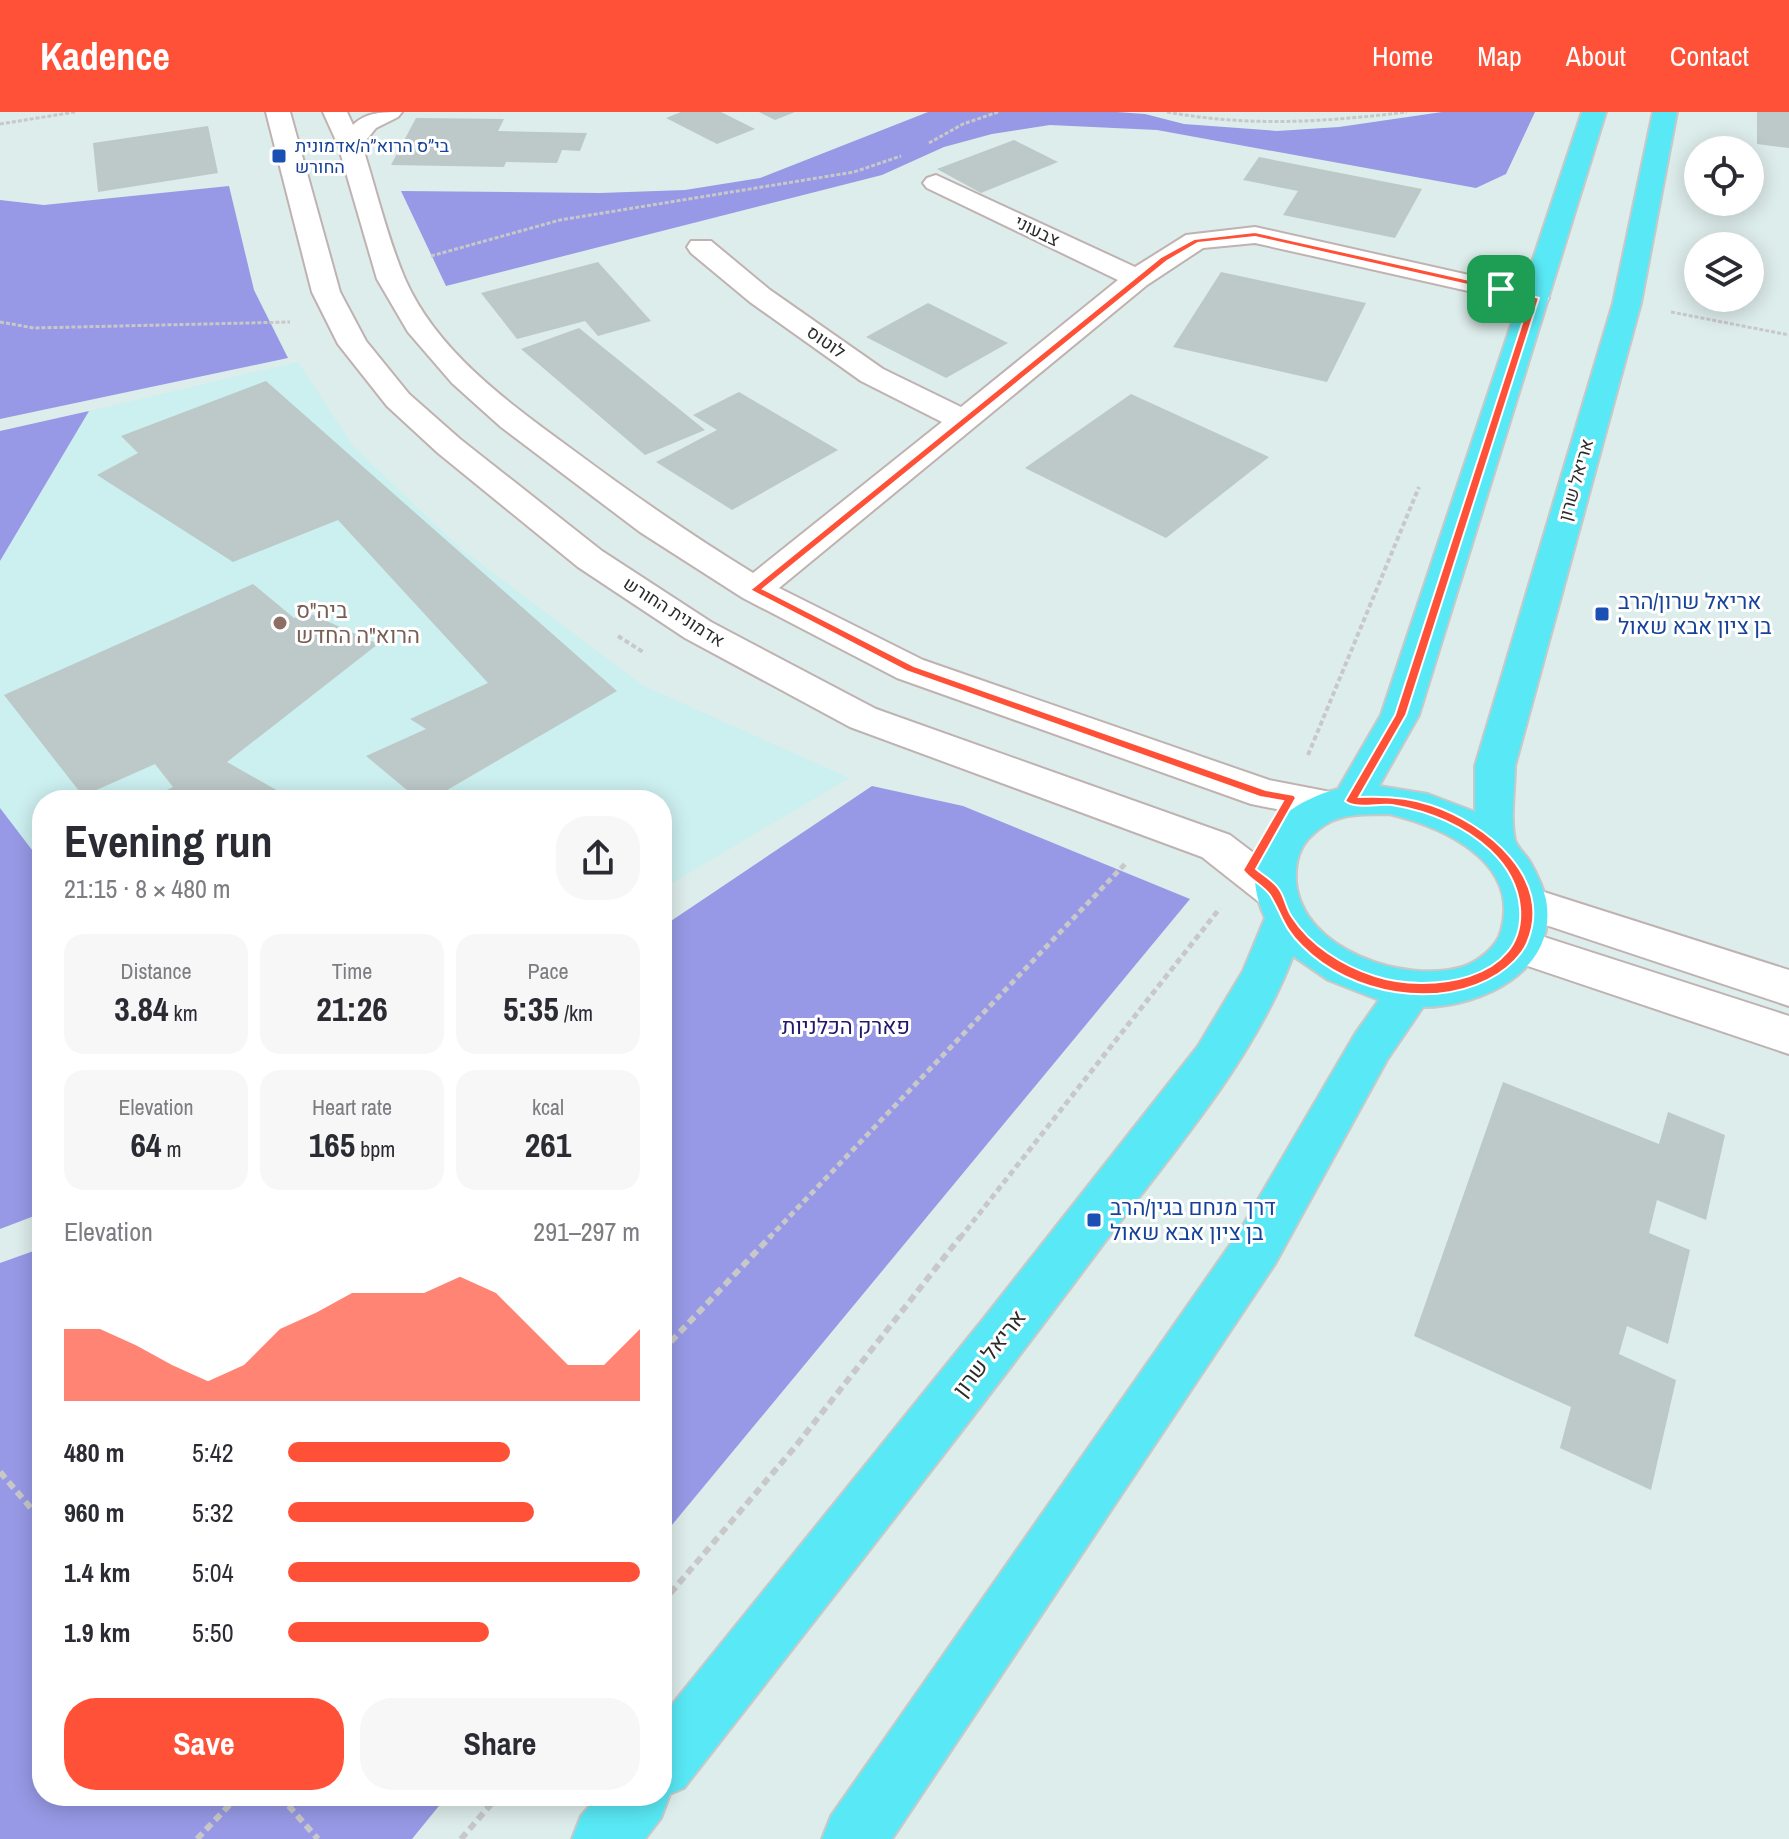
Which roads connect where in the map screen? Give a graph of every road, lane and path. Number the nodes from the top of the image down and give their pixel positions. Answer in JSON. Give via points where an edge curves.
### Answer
{"nodes":[{"id":1,"x":75,"y":112,"type":"edge"},
{"id":2,"x":278,"y":112,"type":"edge"},
{"id":3,"x":335,"y":112,"type":"edge"},
{"id":4,"x":390,"y":112,"type":"edge"},
{"id":5,"x":998,"y":112,"type":"edge"},
{"id":6,"x":1167,"y":112,"type":"edge"},
{"id":7,"x":1407,"y":112,"type":"edge"},
{"id":8,"x":1594,"y":112,"type":"edge"},
{"id":9,"x":1665,"y":112,"type":"edge"},
{"id":10,"x":0,"y":124,"type":"edge"},
{"id":11,"x":350,"y":145,"type":"junction"},
{"id":12,"x":926,"y":145,"type":"dead end"},
{"id":13,"x":913,"y":152,"type":"dead end"},
{"id":14,"x":936,"y":183,"type":"dead end"},
{"id":15,"x":701,"y":247,"type":"dead end"},
{"id":16,"x":388,"y":268,"type":"junction"},
{"id":17,"x":1137,"y":279,"type":"junction"},
{"id":18,"x":1535,"y":298,"type":"junction"},
{"id":19,"x":1627,"y":303,"type":"junction"},
{"id":20,"x":341,"y":321,"type":"junction"},
{"id":21,"x":0,"y":322,"type":"edge"},
{"id":22,"x":1789,"y":335,"type":"edge"},
{"id":23,"x":963,"y":420,"type":"junction"},
{"id":24,"x":1423,"y":478,"type":"dead end"},
{"id":25,"x":755,"y":590,"type":"junction"},
{"id":26,"x":1290,"y":798,"type":"junction"},
{"id":27,"x":1341,"y":803,"type":"junction"},
{"id":28,"x":1161,"y":827,"type":"junction"},
{"id":29,"x":1495,"y":847,"type":"junction"},
{"id":30,"x":1270,"y":893,"type":"junction"},
{"id":31,"x":1525,"y":902,"type":"junction"},
{"id":32,"x":1519,"y":946,"type":"junction"},
{"id":33,"x":1789,"y":988,"type":"edge"},
{"id":34,"x":1411,"y":989,"type":"junction"},
{"id":35,"x":1789,"y":1035,"type":"edge"},
{"id":36,"x":672,"y":1340,"type":"edge"},
{"id":37,"x":0,"y":1472,"type":"edge"},
{"id":38,"x":32,"y":1509,"type":"edge"},
{"id":39,"x":672,"y":1591,"type":"edge"},
{"id":40,"x":672,"y":1753,"type":"edge"},
{"id":41,"x":228,"y":1806,"type":"edge"},
{"id":42,"x":289,"y":1806,"type":"edge"},
{"id":43,"x":489,"y":1806,"type":"edge"},
{"id":44,"x":631,"y":1806,"type":"edge"},
{"id":45,"x":197,"y":1839,"type":"edge"},
{"id":46,"x":318,"y":1839,"type":"edge"},
{"id":47,"x":461,"y":1839,"type":"edge"},
{"id":48,"x":604,"y":1839,"type":"edge"},
{"id":49,"x":854,"y":1839,"type":"edge"}],
"edges":[{"from":1,"to":10,"type":"path"},
{"from":2,"to":20,"type":"street","name":"אדמונית החורש","via":[[326,292]]},
{"from":3,"to":11,"type":"street"},
{"from":4,"to":11,"type":"street","via":[[367,123]]},
{"from":5,"to":12,"type":"path"},
{"from":6,"to":7,"type":"path","via":[[1267,125]]},
{"from":8,"to":18,"type":"main road"},
{"from":9,"to":19,"type":"main road","name":"אריאל שרון"},
{"from":11,"to":16,"type":"street"},
{"from":13,"to":16,"type":"path","via":[[854,172],[560,220]]},
{"from":14,"to":17,"type":"street","name":"צבעוני"},
{"from":15,"to":23,"type":"street","name":"לוטוס","via":[[872,375]]},
{"from":16,"to":25,"type":"street","via":[[418,326],[463,377],[512,420],[652,525]]},
{"from":17,"to":18,"type":"street","via":[[1196,241],[1255,235]]},
{"from":17,"to":23,"type":"street"},
{"from":18,"to":27,"type":"main road","via":[[1400,715]]},
{"from":19,"to":22,"type":"path"},
{"from":19,"to":29,"type":"main road","name":"אריאל שרון","via":[[1495,766]]},
{"from":20,"to":21,"type":"path","via":[[34,328]]},
{"from":20,"to":28,"type":"street","name":"אדמונית החורש","via":[[398,400],[449,446],[590,559],[698,630],[863,718]]},
{"from":23,"to":25,"type":"street"},
{"from":24,"to":26,"type":"path"},
{"from":25,"to":26,"type":"street","via":[[910,669],[1265,794]]},
{"from":26,"to":27,"type":"street"},
{"from":27,"to":29,"type":"main road","via":[[1389,800],[1428,808],[1464,824]]},
{"from":27,"to":30,"type":"main road","via":[[1304,818],[1284,838],[1273,863]]},
{"from":28,"to":30,"type":"street","name":"אדמונית החורש","via":[[1216,846]]},
{"from":28,"to":36,"type":"path"},
{"from":29,"to":31,"type":"main road","via":[[1514,870]]},
{"from":30,"to":34,"type":"main road","via":[[1307,944],[1338,966]]},
{"from":30,"to":39,"type":"path"},
{"from":30,"to":40,"type":"main road","name":"אריאל שרון","via":[[1263,977],[1214,1060]]},
{"from":31,"to":32,"type":"main road","via":[[1527,919]]},
{"from":31,"to":33,"type":"street"},
{"from":32,"to":34,"type":"main road","via":[[1479,979],[1447,988]]},
{"from":32,"to":35,"type":"street"},
{"from":34,"to":49,"type":"main road","via":[[1371,1047],[1257,1248]]},
{"from":37,"to":38,"type":"path"},
{"from":41,"to":45,"type":"path"},
{"from":42,"to":46,"type":"path"},
{"from":43,"to":47,"type":"path"},
{"from":44,"to":48,"type":"main road"}]}
